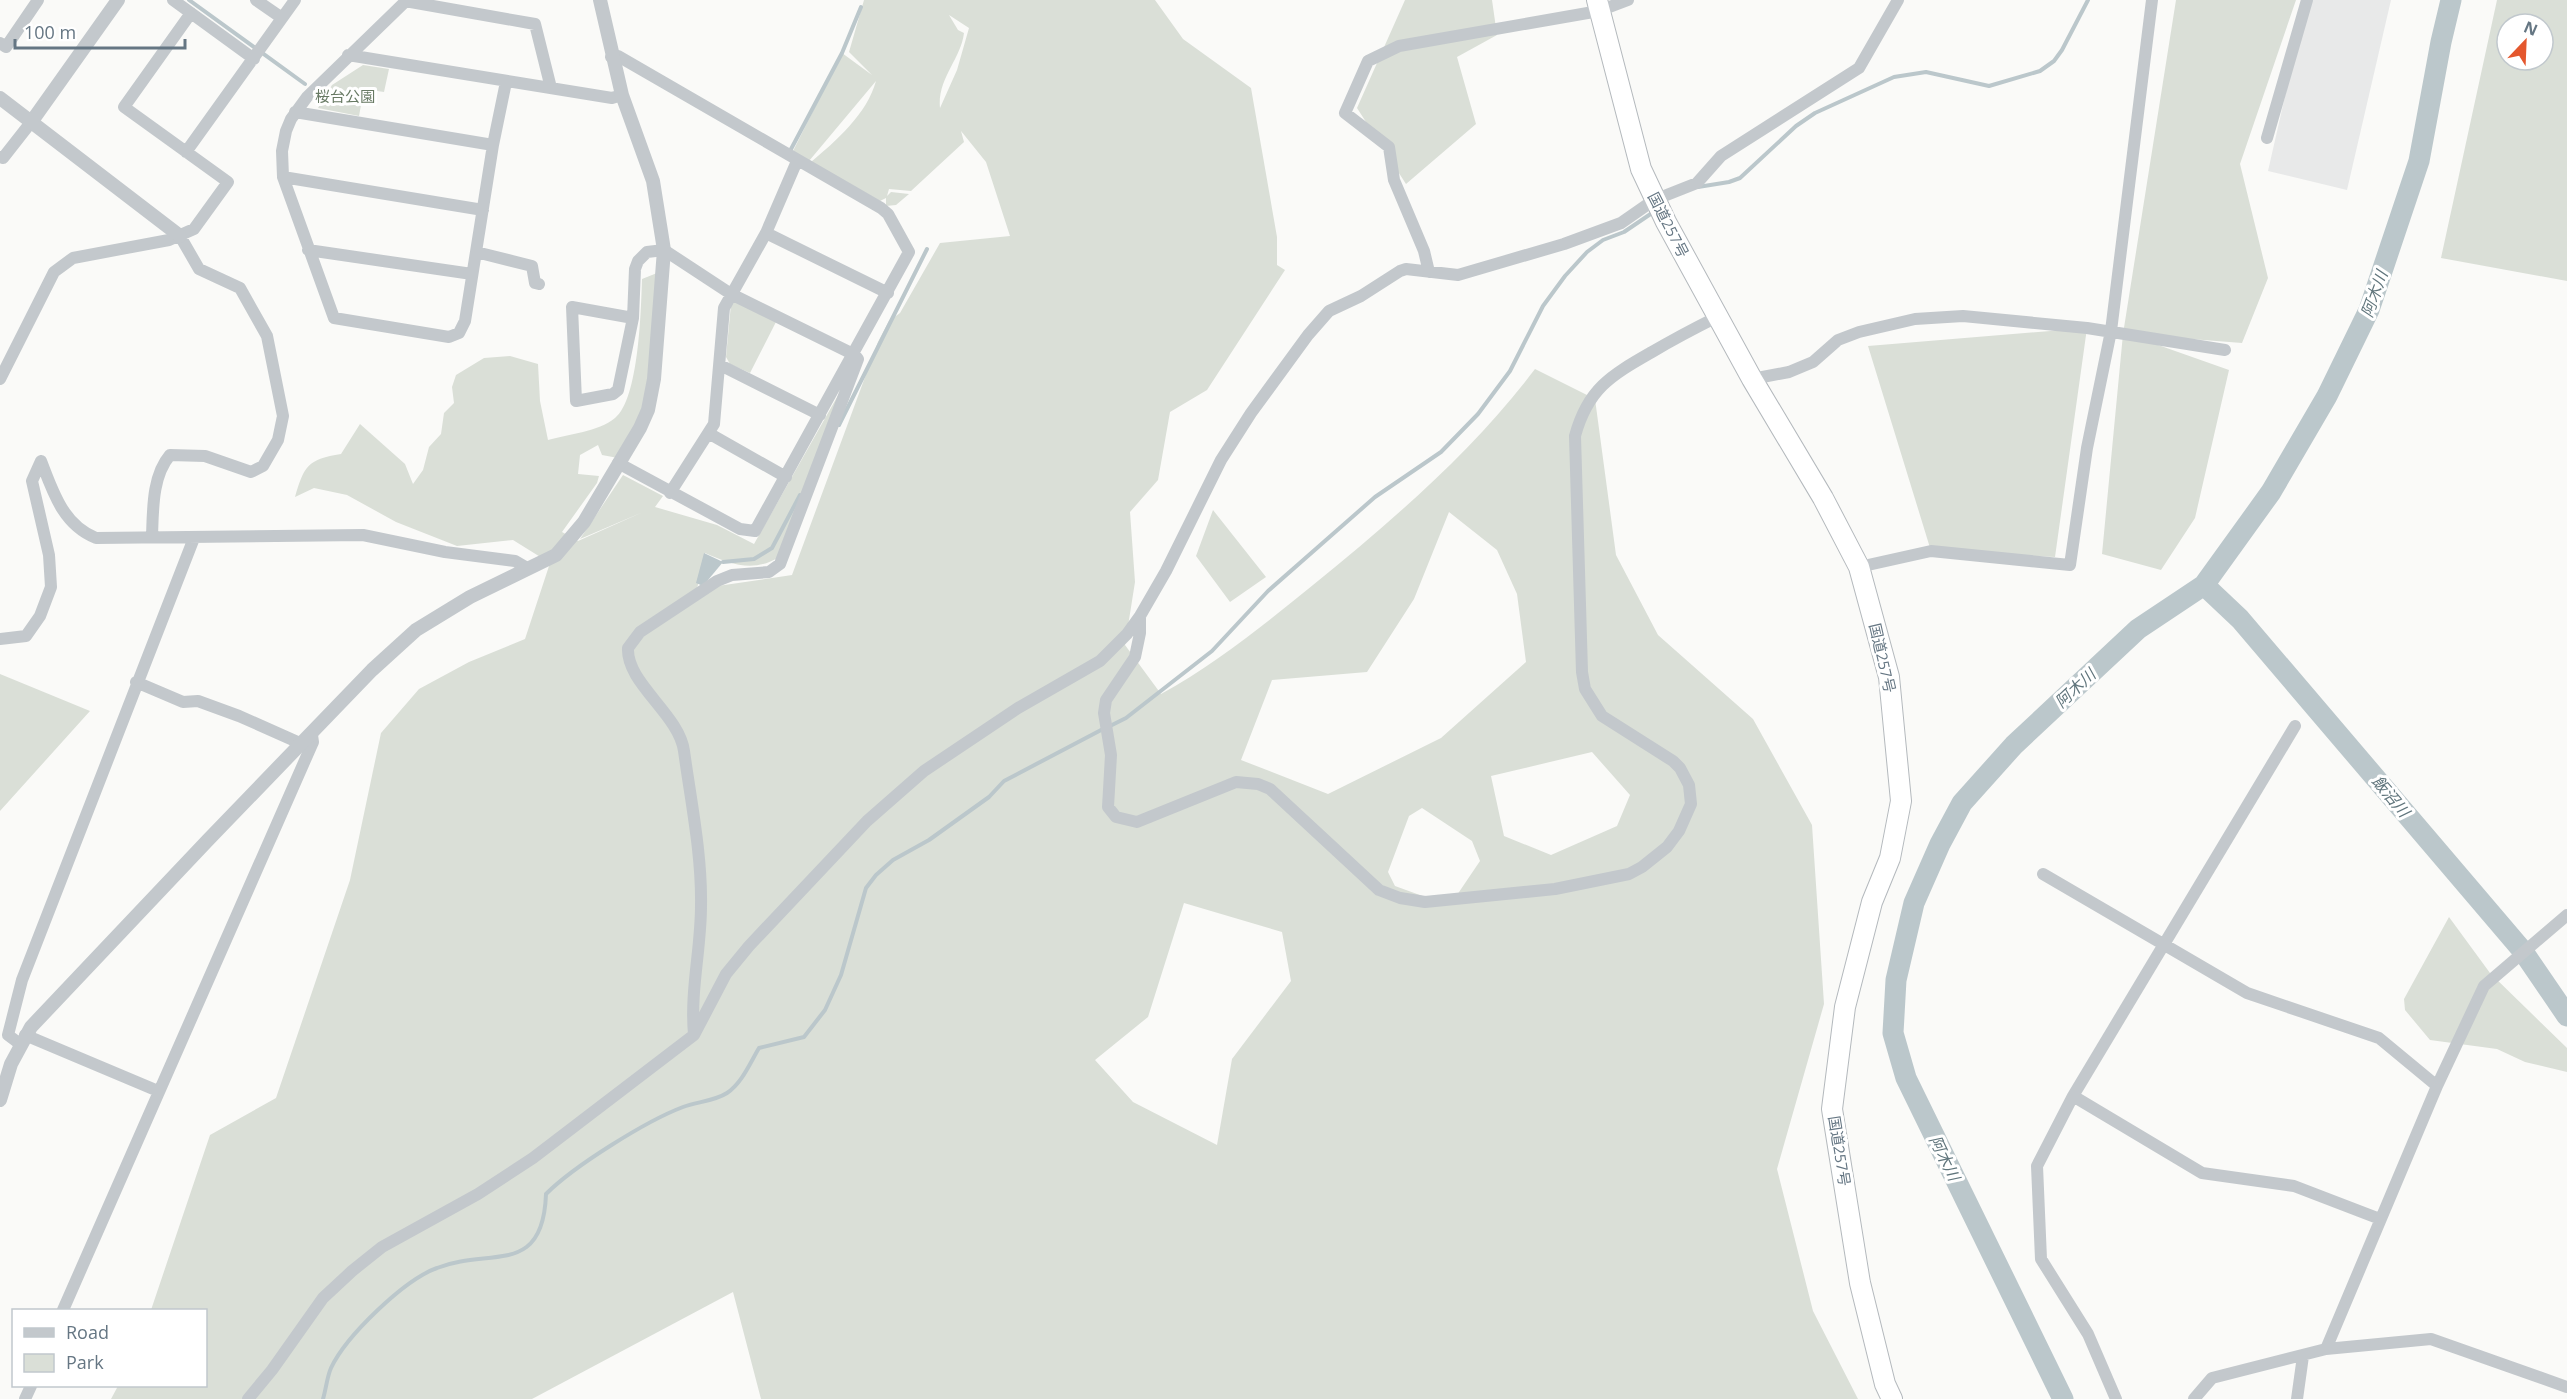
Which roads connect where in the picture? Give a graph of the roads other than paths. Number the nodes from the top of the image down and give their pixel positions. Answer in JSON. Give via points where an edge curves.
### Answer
{"nodes":[{"id":1,"x":38,"y":0,"type":"edge"},
{"id":2,"x":118,"y":0,"type":"edge"},
{"id":3,"x":173,"y":0,"type":"edge"},
{"id":4,"x":256,"y":0,"type":"edge"},
{"id":5,"x":295,"y":0,"type":"edge"},
{"id":6,"x":600,"y":0,"type":"edge"},
{"id":7,"x":1628,"y":0,"type":"edge"},
{"id":8,"x":1898,"y":0,"type":"edge"},
{"id":9,"x":2152,"y":0,"type":"edge"},
{"id":10,"x":2307,"y":0,"type":"edge"},
{"id":11,"x":406,"y":1,"type":"edge"},
{"id":12,"x":1598,"y":6,"type":"edge"},
{"id":13,"x":191,"y":14,"type":"junction"},
{"id":14,"x":282,"y":18,"type":"junction"},
{"id":15,"x":0,"y":43,"type":"edge"},
{"id":16,"x":348,"y":55,"type":"junction"},
{"id":17,"x":611,"y":57,"type":"junction"},
{"id":18,"x":254,"y":58,"type":"junction"},
{"id":19,"x":506,"y":82,"type":"junction"},
{"id":20,"x":551,"y":88,"type":"junction"},
{"id":21,"x":622,"y":95,"type":"junction"},
{"id":22,"x":0,"y":98,"type":"edge"},
{"id":23,"x":295,"y":112,"type":"junction"},
{"id":24,"x":32,"y":121,"type":"junction"},
{"id":25,"x":2267,"y":138,"type":"dead end"},
{"id":26,"x":493,"y":145,"type":"junction"},
{"id":27,"x":186,"y":152,"type":"junction"},
{"id":28,"x":0,"y":157,"type":"edge"},
{"id":29,"x":797,"y":161,"type":"junction"},
{"id":30,"x":283,"y":177,"type":"junction"},
{"id":31,"x":1654,"y":200,"type":"junction"},
{"id":32,"x":483,"y":210,"type":"junction"},
{"id":33,"x":766,"y":233,"type":"junction"},
{"id":34,"x":180,"y":236,"type":"junction"},
{"id":35,"x":308,"y":250,"type":"junction"},
{"id":36,"x":664,"y":250,"type":"junction"},
{"id":37,"x":476,"y":252,"type":"junction"},
{"id":38,"x":1429,"y":272,"type":"junction"},
{"id":39,"x":472,"y":274,"type":"junction"},
{"id":40,"x":539,"y":284,"type":"dead end"},
{"id":41,"x":888,"y":293,"type":"junction"},
{"id":42,"x":731,"y":294,"type":"junction"},
{"id":43,"x":1717,"y":316,"type":"junction"},
{"id":44,"x":633,"y":318,"type":"junction"},
{"id":45,"x":2111,"y":331,"type":"junction"},
{"id":46,"x":2225,"y":350,"type":"dead end"},
{"id":47,"x":855,"y":355,"type":"junction"},
{"id":48,"x":720,"y":365,"type":"junction"},
{"id":49,"x":0,"y":379,"type":"edge"},
{"id":50,"x":1752,"y":379,"type":"junction"},
{"id":51,"x":820,"y":415,"type":"junction"},
{"id":52,"x":710,"y":434,"type":"junction"},
{"id":53,"x":618,"y":463,"type":"junction"},
{"id":54,"x":786,"y":477,"type":"junction"},
{"id":55,"x":670,"y":493,"type":"junction"},
{"id":56,"x":152,"y":537,"type":"junction"},
{"id":57,"x":194,"y":537,"type":"junction"},
{"id":58,"x":1859,"y":567,"type":"junction"},
{"id":59,"x":527,"y":568,"type":"junction"},
{"id":60,"x":1140,"y":616,"type":"junction"},
{"id":61,"x":0,"y":639,"type":"edge"},
{"id":62,"x":136,"y":682,"type":"junction"},
{"id":63,"x":2295,"y":726,"type":"dead end"},
{"id":64,"x":307,"y":739,"type":"junction"},
{"id":65,"x":2043,"y":874,"type":"dead end"},
{"id":66,"x":2567,"y":915,"type":"edge"},
{"id":67,"x":2163,"y":945,"type":"junction"},
{"id":68,"x":694,"y":1035,"type":"junction"},
{"id":69,"x":22,"y":1040,"type":"junction"},
{"id":70,"x":2437,"y":1086,"type":"junction"},
{"id":71,"x":158,"y":1091,"type":"junction"},
{"id":72,"x":2073,"y":1096,"type":"junction"},
{"id":73,"x":0,"y":1100,"type":"edge"},
{"id":74,"x":2380,"y":1219,"type":"junction"},
{"id":75,"x":64,"y":1309,"type":"edge"},
{"id":76,"x":2326,"y":1348,"type":"junction"},
{"id":77,"x":2303,"y":1356,"type":"junction"},
{"id":78,"x":2567,"y":1387,"type":"edge"},
{"id":79,"x":248,"y":1399,"type":"edge"},
{"id":80,"x":1892,"y":1399,"type":"edge"},
{"id":81,"x":2116,"y":1399,"type":"edge"},
{"id":82,"x":2194,"y":1399,"type":"edge"},
{"id":83,"x":2297,"y":1399,"type":"edge"}],
"edges":[{"from":1,"to":15,"type":"street","via":[[6,47]]},
{"from":2,"to":24,"type":"street"},
{"from":3,"to":13,"type":"street"},
{"from":4,"to":14,"type":"street"},
{"from":5,"to":14,"type":"street"},
{"from":6,"to":17,"type":"street"},
{"from":7,"to":12,"type":"street"},
{"from":8,"to":31,"type":"street","via":[[1859,68],[1721,156],[1696,183]]},
{"from":9,"to":45,"type":"street"},
{"from":10,"to":25,"type":"street"},
{"from":11,"to":16,"type":"street"},
{"from":11,"to":20,"type":"street","via":[[535,24]]},
{"from":12,"to":31,"type":"highway","name":"国道257号","via":[[1641,169]]},
{"from":12,"to":38,"type":"street","via":[[1399,46],[1368,61],[1345,112],[1389,147],[1394,180]]},
{"from":13,"to":18,"type":"street"},
{"from":13,"to":27,"type":"street","via":[[124,107]]},
{"from":14,"to":18,"type":"street"},
{"from":16,"to":19,"type":"street"},
{"from":16,"to":23,"type":"street"},
{"from":17,"to":21,"type":"street"},
{"from":17,"to":29,"type":"street","via":[[618,57]]},
{"from":18,"to":27,"type":"street"},
{"from":19,"to":20,"type":"street"},
{"from":19,"to":26,"type":"street"},
{"from":20,"to":21,"type":"street","via":[[612,98]]},
{"from":21,"to":36,"type":"street","via":[[653,181]]},
{"from":22,"to":24,"type":"street"},
{"from":23,"to":26,"type":"street"},
{"from":23,"to":30,"type":"street","via":[[282,151]]},
{"from":24,"to":28,"type":"street"},
{"from":24,"to":34,"type":"street"},
{"from":26,"to":32,"type":"street"},
{"from":27,"to":34,"type":"street","via":[[228,182],[194,229]]},
{"from":29,"to":33,"type":"street"},
{"from":29,"to":41,"type":"street","via":[[888,214],[909,252]]},
{"from":30,"to":32,"type":"street"},
{"from":30,"to":35,"type":"street"},
{"from":31,"to":38,"type":"street","via":[[1621,224],[1564,244],[1458,275]]},
{"from":31,"to":43,"type":"highway","name":"国道257号"},
{"from":32,"to":37,"type":"street"},
{"from":33,"to":41,"type":"street"},
{"from":33,"to":42,"type":"street"},
{"from":34,"to":49,"type":"street","via":[[65,261],[54,272]]},
{"from":34,"to":56,"type":"street","via":[[200,269],[240,288],[249,303],[267,336],[284,416],[278,440],[263,466],[250,472],[205,456],[170,455],[160,466]]},
{"from":35,"to":39,"type":"street"},
{"from":35,"to":39,"type":"street","via":[[334,318],[449,337],[462,329]]},
{"from":36,"to":42,"type":"street"},
{"from":36,"to":44,"type":"street","via":[[647,252],[638,261]]},
{"from":36,"to":53,"type":"street","via":[[658,344],[648,410]]},
{"from":37,"to":39,"type":"street"},
{"from":37,"to":40,"type":"street","via":[[532,266],[535,283]]},
{"from":38,"to":60,"type":"street","via":[[1400,271],[1329,311],[1308,335],[1221,460]]},
{"from":41,"to":47,"type":"street"},
{"from":42,"to":47,"type":"street"},
{"from":42,"to":48,"type":"street","via":[[724,308]]},
{"from":43,"to":50,"type":"highway","name":"国道257号"},
{"from":43,"to":60,"type":"street","via":[[1613,373],[1597,389],[1575,436],[1585,689],[1602,716],[1680,768],[1691,795],[1679,831],[1642,867],[1617,878],[1554,889],[1425,902],[1379,890],[1270,789],[1258,784],[1236,782],[1137,822],[1116,817],[1108,807],[1111,755],[1106,700],[1135,657]]},
{"from":44,"to":44,"type":"street","via":[[572,307],[576,401],[618,390]]},
{"from":45,"to":46,"type":"street"},
{"from":45,"to":50,"type":"street","via":[[1964,316],[1915,319],[1859,332],[1838,340],[1805,365]]},
{"from":45,"to":58,"type":"street","via":[[2070,565],[1930,551]]},
{"from":47,"to":51,"type":"street"},
{"from":47,"to":68,"type":"street","via":[[856,369],[780,564],[769,573],[732,575],[717,581],[640,632],[628,648],[631,664],[672,723],[684,749],[701,907]]},
{"from":48,"to":51,"type":"street"},
{"from":48,"to":52,"type":"street"},
{"from":50,"to":58,"type":"highway","name":"国道257号"},
{"from":51,"to":54,"type":"street"},
{"from":52,"to":54,"type":"street"},
{"from":52,"to":55,"type":"street"},
{"from":53,"to":55,"type":"street"},
{"from":53,"to":59,"type":"street","via":[[584,522],[556,555]]},
{"from":54,"to":55,"type":"street","via":[[759,527],[751,532]]},
{"from":56,"to":57,"type":"street"},
{"from":56,"to":61,"type":"street","via":[[96,538],[85,534],[57,502],[41,461],[32,481],[49,555],[51,587],[40,616],[26,636]]},
{"from":57,"to":59,"type":"street","via":[[363,535],[515,561]]},
{"from":57,"to":62,"type":"street"},
{"from":58,"to":80,"type":"highway","name":"国道257号","via":[[1889,677],[1901,801],[1890,858],[1872,902],[1845,1007],[1832,1109],[1860,1283]]},
{"from":59,"to":64,"type":"street","via":[[442,612],[416,630]]},
{"from":60,"to":68,"type":"street","via":[[1100,661],[963,743],[867,821],[726,974]]},
{"from":62,"to":64,"type":"street","via":[[183,702],[198,701]]},
{"from":62,"to":69,"type":"street","via":[[22,980],[8,1035]]},
{"from":63,"to":67,"type":"street"},
{"from":64,"to":69,"type":"street"},
{"from":64,"to":71,"type":"street","via":[[313,742]]},
{"from":65,"to":67,"type":"street"},
{"from":66,"to":70,"type":"street","via":[[2484,986]]},
{"from":67,"to":70,"type":"street","via":[[2247,993],[2379,1038]]},
{"from":67,"to":72,"type":"street"},
{"from":68,"to":79,"type":"street","via":[[533,1158],[478,1194],[382,1247],[323,1298]]},
{"from":69,"to":71,"type":"street"},
{"from":69,"to":73,"type":"street"},
{"from":70,"to":74,"type":"street"},
{"from":71,"to":75,"type":"street"},
{"from":72,"to":74,"type":"street","via":[[2202,1173],[2294,1186]]},
{"from":72,"to":81,"type":"street","via":[[2037,1166],[2042,1258],[2088,1334]]},
{"from":74,"to":76,"type":"street"},
{"from":76,"to":77,"type":"street"},
{"from":76,"to":78,"type":"street","via":[[2431,1339]]},
{"from":77,"to":82,"type":"street","via":[[2212,1378]]},
{"from":77,"to":83,"type":"street"}]}
